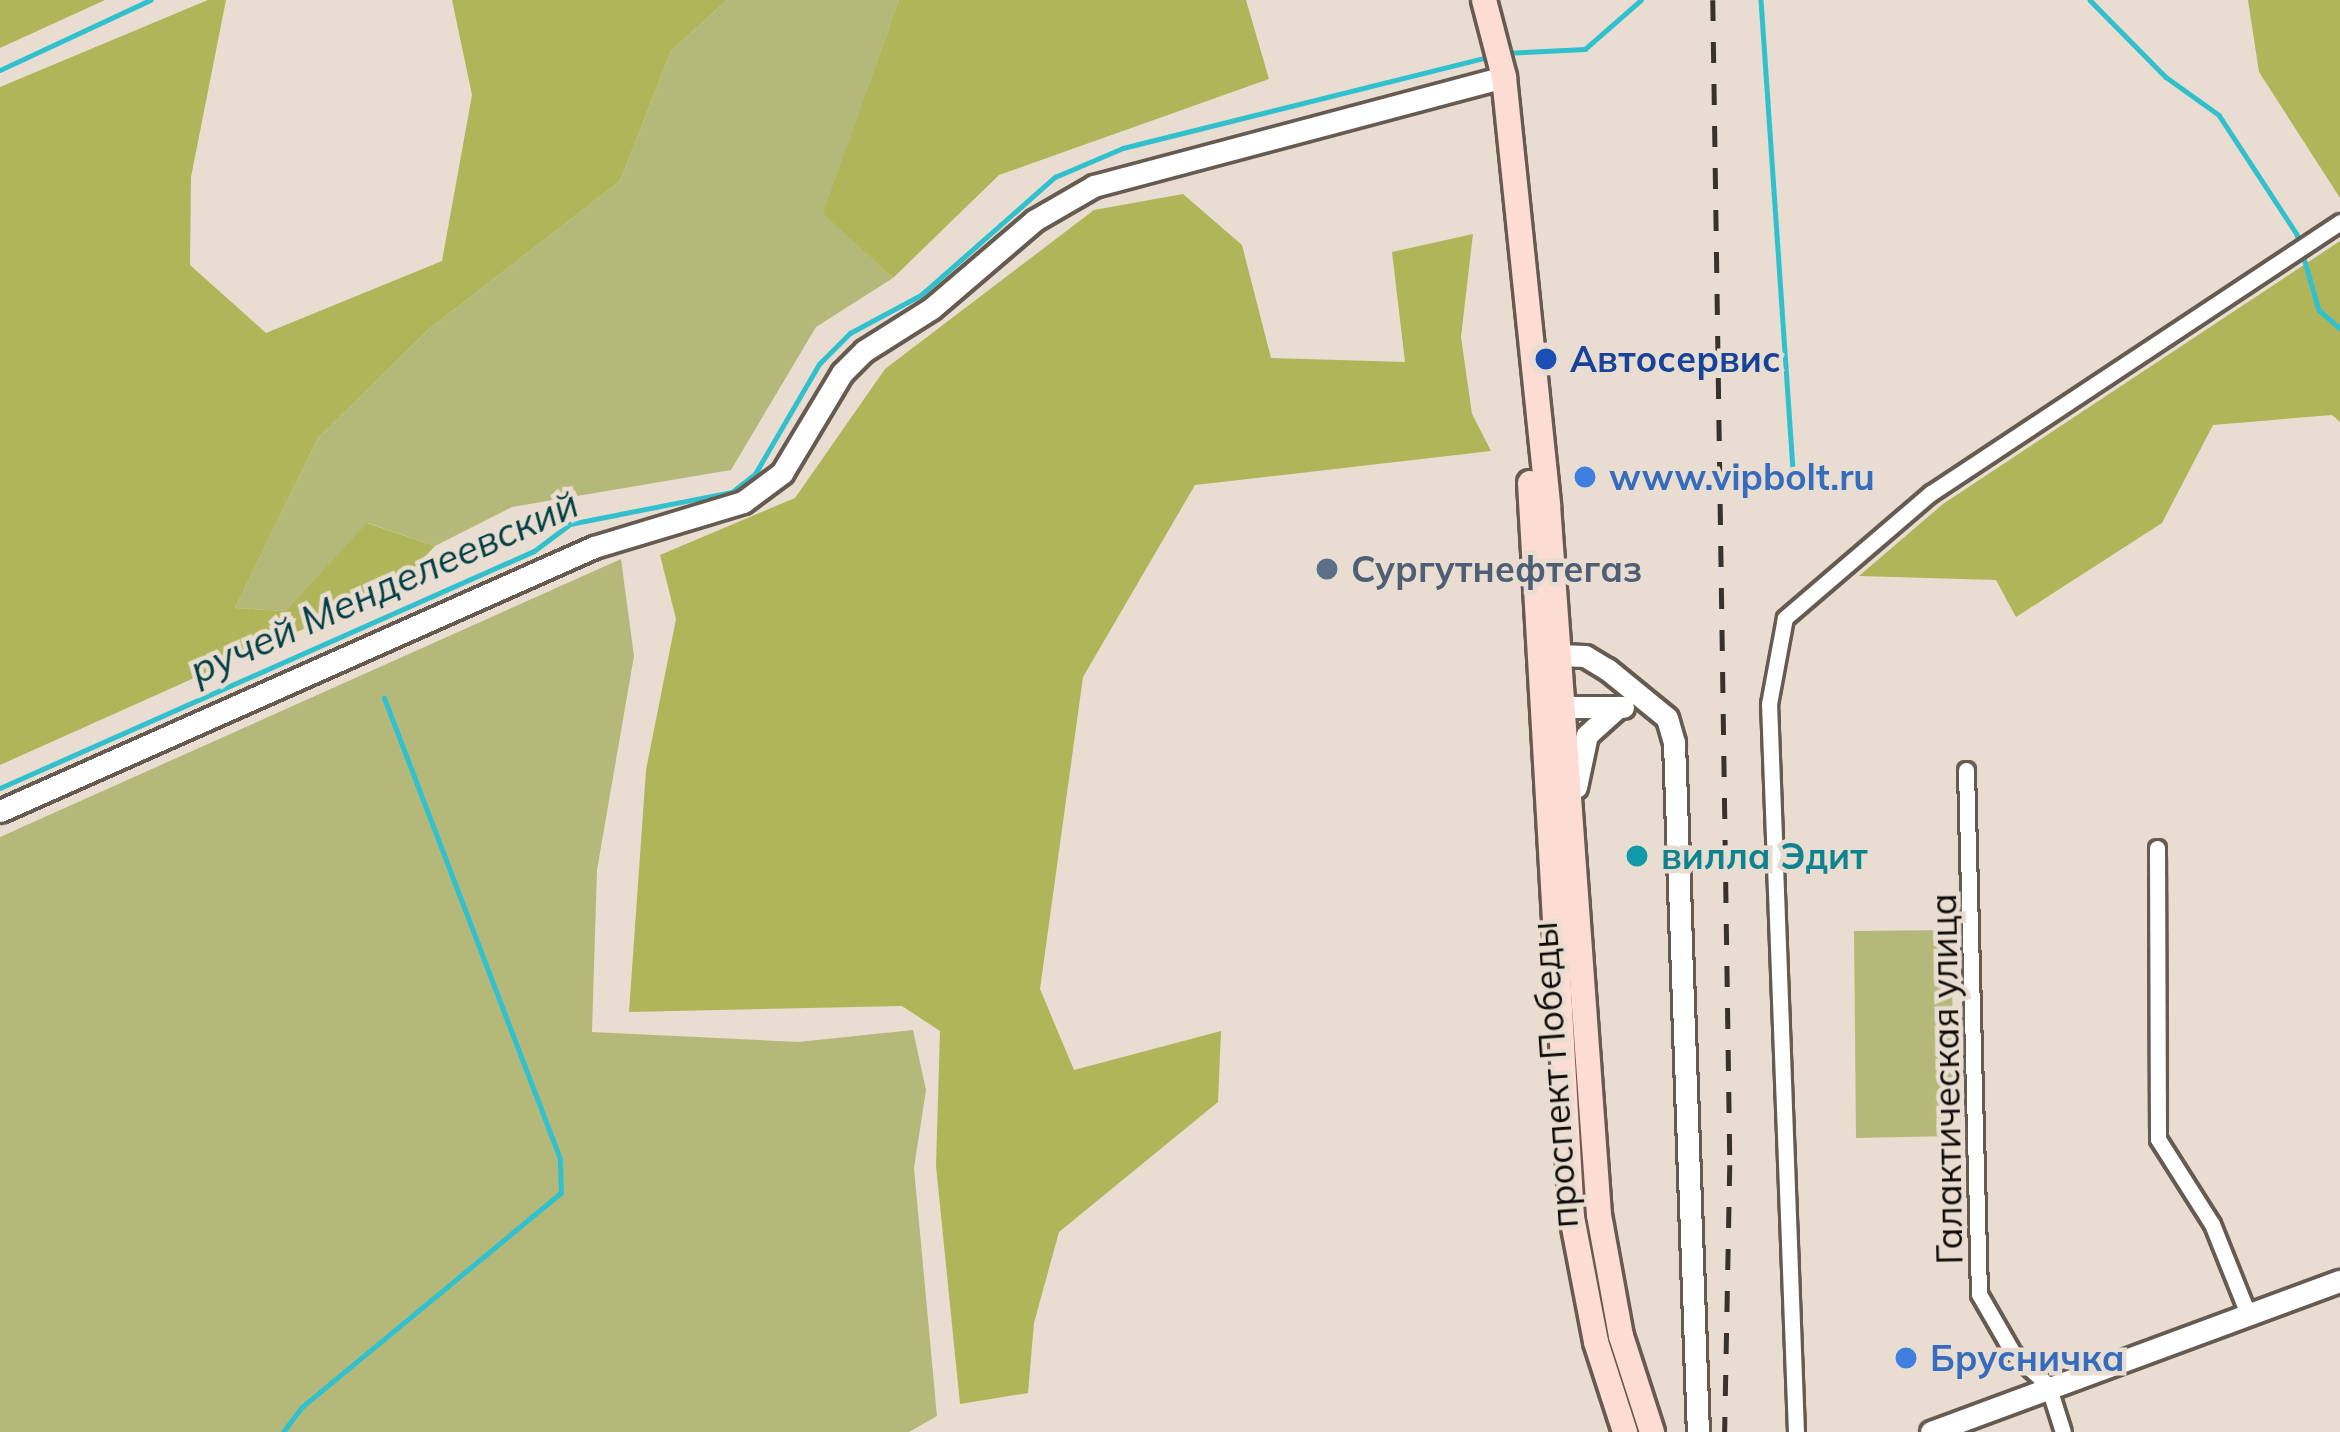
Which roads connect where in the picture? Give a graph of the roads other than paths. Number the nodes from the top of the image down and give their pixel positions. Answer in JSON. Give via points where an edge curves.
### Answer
{"nodes":[{"id":1,"x":1484,"y":0,"type":"edge"},
{"id":2,"x":1504,"y":77,"type":"junction"},
{"id":3,"x":2340,"y":222,"type":"edge"},
{"id":4,"x":1534,"y":413,"type":"junction"},
{"id":5,"x":1557,"y":655,"type":"junction"},
{"id":6,"x":1654,"y":705,"type":"junction"},
{"id":7,"x":1550,"y":706,"type":"junction"},
{"id":8,"x":1618,"y":707,"type":"junction"},
{"id":9,"x":1966,"y":770,"type":"dead end"},
{"id":10,"x":1568,"y":806,"type":"junction"},
{"id":11,"x":0,"y":811,"type":"edge"},
{"id":12,"x":2157,"y":848,"type":"dead end"},
{"id":13,"x":2340,"y":1281,"type":"edge"},
{"id":14,"x":2248,"y":1313,"type":"junction"},
{"id":15,"x":2048,"y":1385,"type":"junction"},
{"id":16,"x":1642,"y":1429,"type":"edge"},
{"id":17,"x":1698,"y":1432,"type":"edge"},
{"id":18,"x":1796,"y":1432,"type":"edge"},
{"id":19,"x":1930,"y":1432,"type":"edge"},
{"id":20,"x":2063,"y":1432,"type":"edge"}],
"edges":[{"from":1,"to":2,"type":"main road","name":"проспект Победы"},
{"from":2,"to":4,"type":"main road","name":"проспект Победы"},
{"from":2,"to":11,"type":"street","via":[[1094,186],[1035,220],[932,308],[864,351],[782,473],[742,502],[594,547]]},
{"from":3,"to":18,"type":"street","via":[[1931,493],[1786,618],[1769,704]]},
{"from":4,"to":5,"type":"main road","name":"проспект Победы"},
{"from":4,"to":7,"type":"main road","name":"проспект Победы"},
{"from":5,"to":6,"type":"street","via":[[1586,656]]},
{"from":5,"to":7,"type":"main road","name":"проспект Победы"},
{"from":6,"to":8,"type":"street"},
{"from":6,"to":17,"type":"street","via":[[1674,743]]},
{"from":7,"to":8,"type":"street"},
{"from":7,"to":10,"type":"main road","name":"проспект Победы"},
{"from":7,"to":16,"type":"main road","name":"проспект Победы","via":[[1572,1217],[1596,1342]]},
{"from":8,"to":10,"type":"street","via":[[1587,735]]},
{"from":9,"to":15,"type":"street","name":"Галактическая улица","via":[[1979,1294],[2013,1352]]},
{"from":10,"to":16,"type":"main road","name":"проспект Победы","via":[[1599,1215]]},
{"from":12,"to":14,"type":"street","via":[[2158,1138],[2212,1224]]},
{"from":13,"to":14,"type":"street"},
{"from":14,"to":15,"type":"street"},
{"from":15,"to":19,"type":"street"},
{"from":15,"to":20,"type":"street","name":"Галактическая улица"}]}
